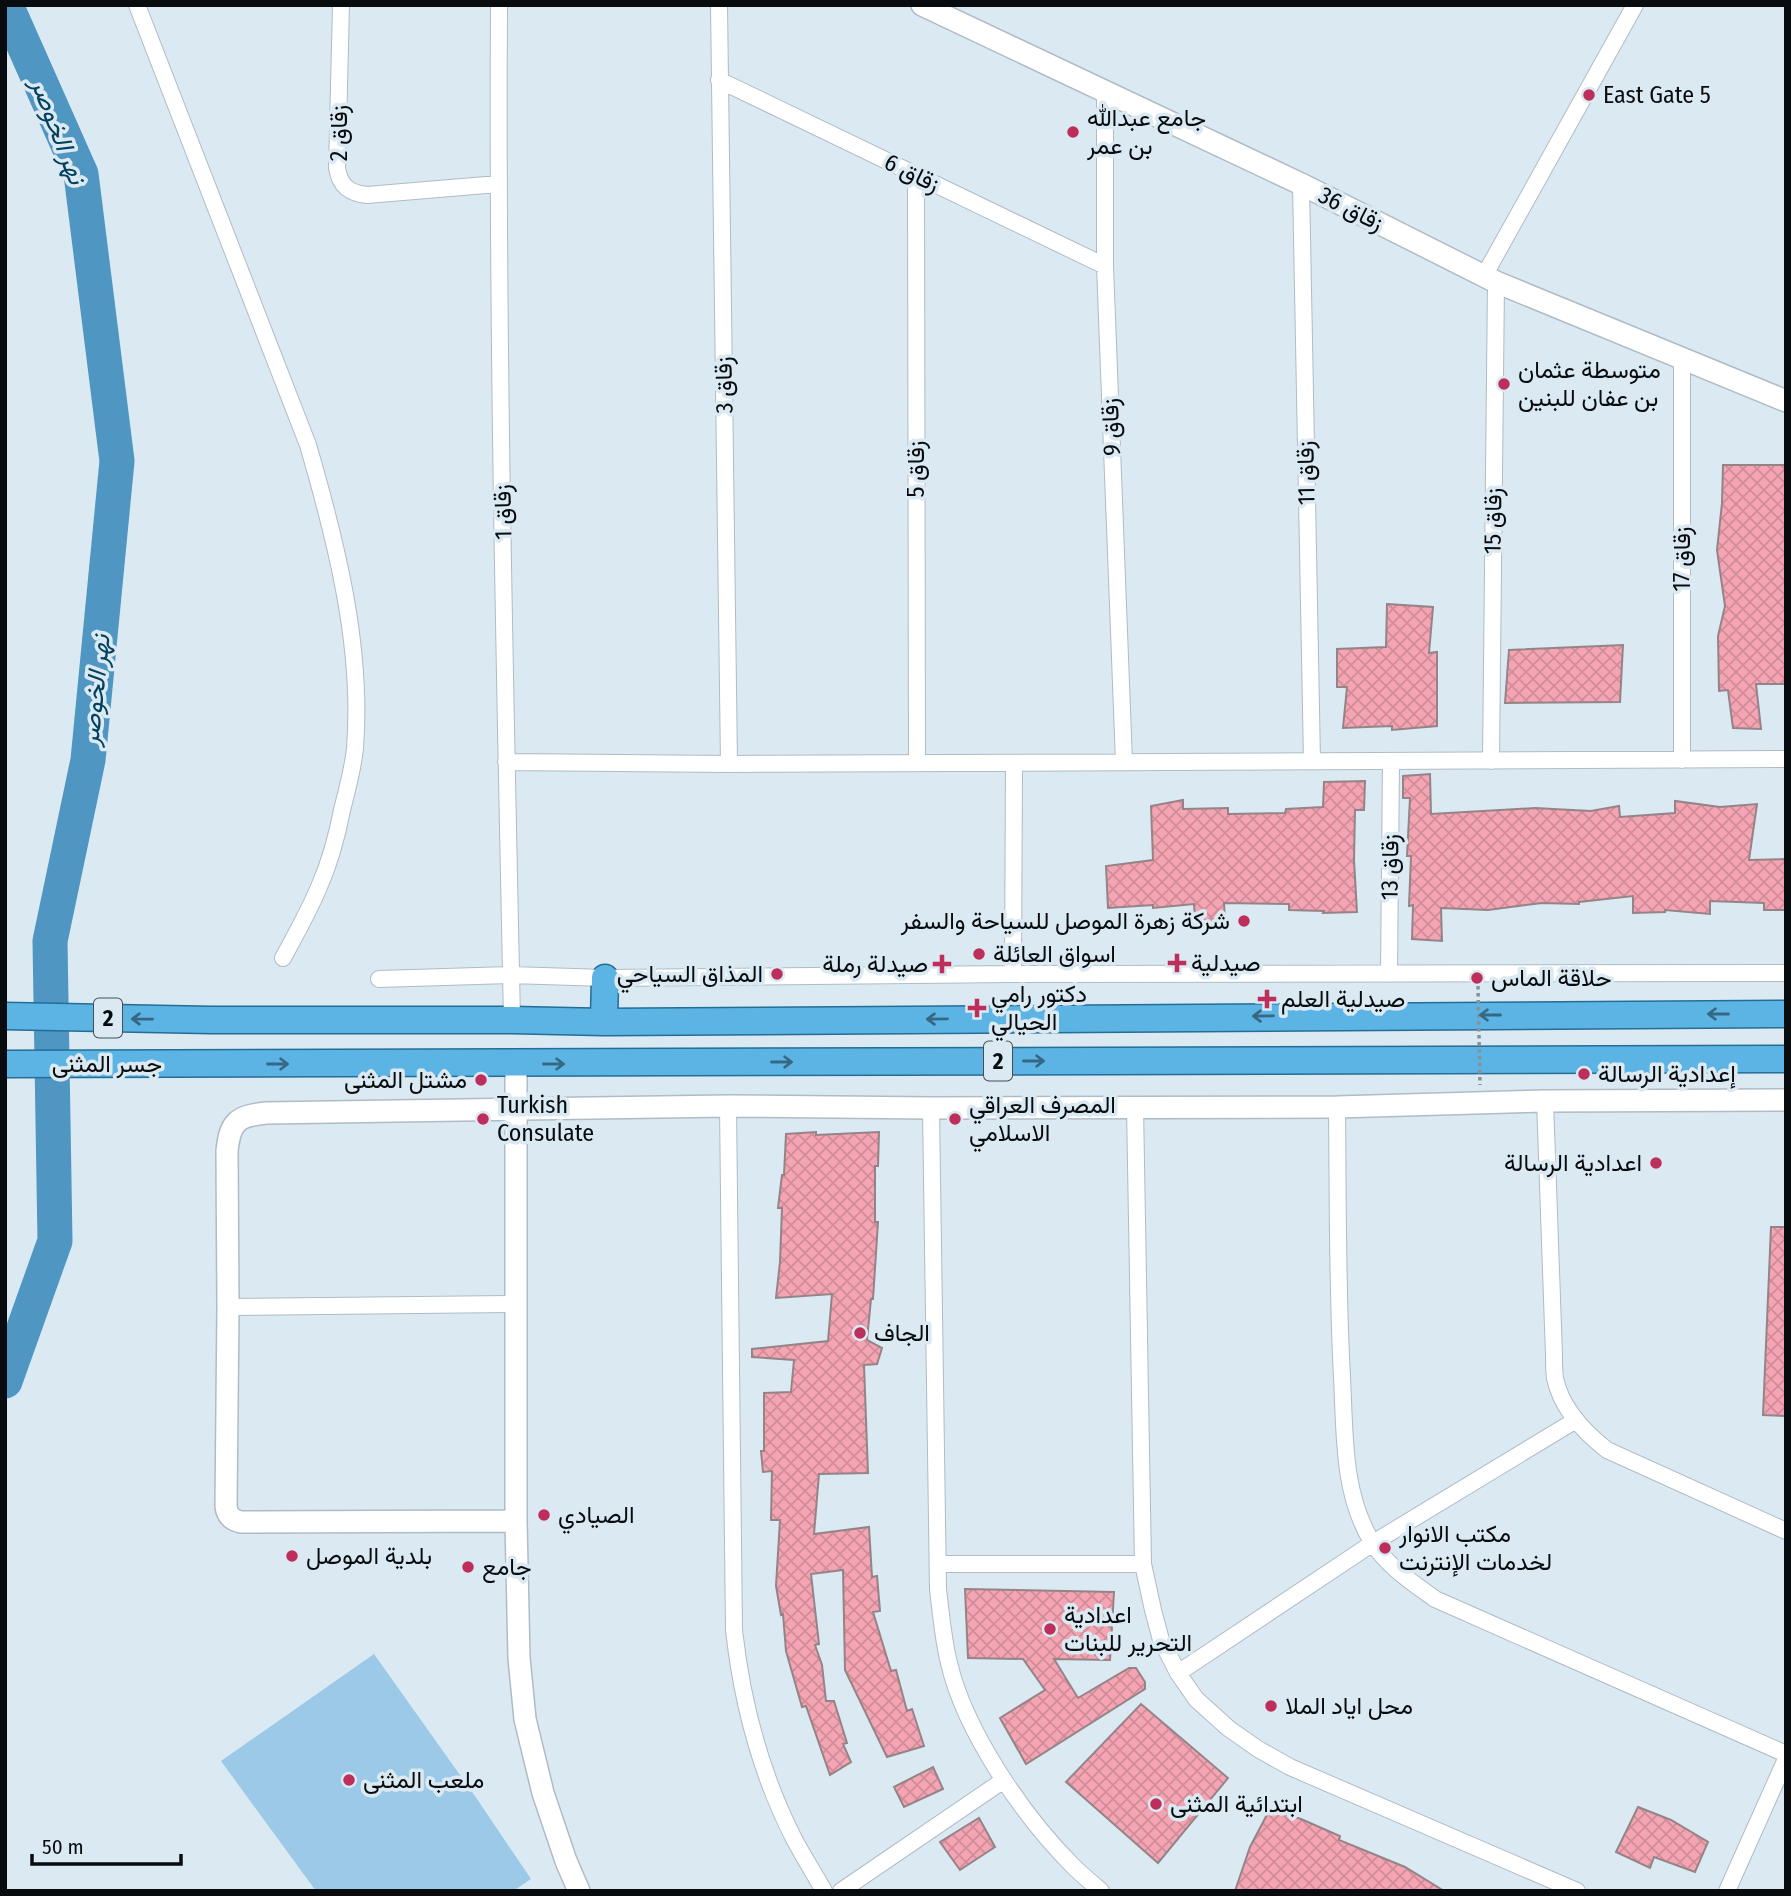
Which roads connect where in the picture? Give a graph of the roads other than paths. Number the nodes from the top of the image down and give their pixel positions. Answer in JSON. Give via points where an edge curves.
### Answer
{"nodes":[{"id":1,"x":137,"y":5,"type":"edge"},
{"id":2,"x":341,"y":5,"type":"edge"},
{"id":3,"x":499,"y":5,"type":"edge"},
{"id":4,"x":719,"y":5,"type":"edge"},
{"id":5,"x":922,"y":5,"type":"edge"},
{"id":6,"x":1635,"y":5,"type":"edge"},
{"id":7,"x":719,"y":80,"type":"junction"},
{"id":8,"x":1105,"y":92,"type":"junction"},
{"id":9,"x":916,"y":176,"type":"junction"},
{"id":10,"x":498,"y":184,"type":"junction"},
{"id":11,"x":1301,"y":184,"type":"junction"},
{"id":12,"x":1105,"y":266,"type":"junction"},
{"id":13,"x":1490,"y":279,"type":"junction"},
{"id":14,"x":1682,"y":358,"type":"junction"},
{"id":15,"x":1786,"y":401,"type":"edge"},
{"id":16,"x":1786,"y":759,"type":"edge"},
{"id":17,"x":1682,"y":760,"type":"junction"},
{"id":18,"x":1312,"y":761,"type":"junction"},
{"id":19,"x":1391,"y":761,"type":"junction"},
{"id":20,"x":1491,"y":761,"type":"junction"},
{"id":21,"x":506,"y":762,"type":"junction"},
{"id":22,"x":1124,"y":762,"type":"junction"},
{"id":23,"x":917,"y":763,"type":"junction"},
{"id":24,"x":1014,"y":763,"type":"junction"},
{"id":25,"x":729,"y":764,"type":"junction"},
{"id":26,"x":283,"y":958,"type":"dead end"},
{"id":27,"x":1786,"y":972,"type":"edge"},
{"id":28,"x":1013,"y":974,"type":"junction"},
{"id":29,"x":1389,"y":974,"type":"junction"},
{"id":30,"x":511,"y":975,"type":"junction"},
{"id":31,"x":605,"y":978,"type":"junction"},
{"id":32,"x":379,"y":979,"type":"dead end"},
{"id":33,"x":1786,"y":1013,"type":"edge"},
{"id":34,"x":5,"y":1016,"type":"edge"},
{"id":35,"x":512,"y":1020,"type":"junction"},
{"id":36,"x":604,"y":1022,"type":"junction"},
{"id":37,"x":1786,"y":1059,"type":"edge"},
{"id":38,"x":5,"y":1064,"type":"edge"},
{"id":39,"x":516,"y":1064,"type":"junction"},
{"id":40,"x":1786,"y":1100,"type":"edge"},
{"id":41,"x":1545,"y":1101,"type":"junction"},
{"id":42,"x":727,"y":1106,"type":"junction"},
{"id":43,"x":1135,"y":1107,"type":"junction"},
{"id":44,"x":1337,"y":1107,"type":"junction"},
{"id":45,"x":517,"y":1108,"type":"junction"},
{"id":46,"x":931,"y":1108,"type":"junction"},
{"id":47,"x":516,"y":1304,"type":"junction"},
{"id":48,"x":228,"y":1307,"type":"junction"},
{"id":49,"x":1576,"y":1420,"type":"junction"},
{"id":50,"x":516,"y":1521,"type":"junction"},
{"id":51,"x":1786,"y":1531,"type":"edge"},
{"id":52,"x":1373,"y":1543,"type":"junction"},
{"id":53,"x":938,"y":1564,"type":"junction"},
{"id":54,"x":1143,"y":1564,"type":"junction"},
{"id":55,"x":1178,"y":1673,"type":"junction"},
{"id":56,"x":1786,"y":1757,"type":"edge"},
{"id":57,"x":1004,"y":1780,"type":"junction"},
{"id":58,"x":579,"y":1891,"type":"edge"},
{"id":59,"x":824,"y":1891,"type":"edge"},
{"id":60,"x":841,"y":1891,"type":"edge"},
{"id":61,"x":1101,"y":1891,"type":"edge"},
{"id":62,"x":1577,"y":1891,"type":"edge"},
{"id":63,"x":1727,"y":1891,"type":"edge"}],
"edges":[{"from":1,"to":26,"type":"street","via":[[308,445],[339,562],[353,648],[356,713],[348,784],[320,885]]},
{"from":2,"to":10,"type":"street","name":"زقاق 2","via":[[337,167],[346,188],[367,195]]},
{"from":3,"to":10,"type":"street","name":"زقاق 1"},
{"from":4,"to":7,"type":"street","name":"زقاق 3"},
{"from":5,"to":8,"type":"street","name":"زقاق 36"},
{"from":6,"to":13,"type":"street"},
{"from":7,"to":9,"type":"street","name":"زقاق 6"},
{"from":7,"to":25,"type":"street","name":"زقاق 3"},
{"from":8,"to":11,"type":"street","name":"زقاق 36"},
{"from":8,"to":12,"type":"street","name":"زقاق 9"},
{"from":9,"to":12,"type":"street","name":"زقاق 6"},
{"from":9,"to":23,"type":"street","name":"زقاق 5"},
{"from":10,"to":21,"type":"street","name":"زقاق 1"},
{"from":11,"to":13,"type":"street","name":"زقاق 36"},
{"from":11,"to":18,"type":"street","name":"زقاق 11"},
{"from":12,"to":22,"type":"street","name":"زقاق 9"},
{"from":13,"to":14,"type":"street","name":"زقاق 36"},
{"from":13,"to":20,"type":"street","name":"زقاق 15"},
{"from":14,"to":15,"type":"street","name":"زقاق 36"},
{"from":14,"to":17,"type":"street","name":"زقاق 17"},
{"from":16,"to":17,"type":"street"},
{"from":17,"to":20,"type":"street"},
{"from":18,"to":19,"type":"street"},
{"from":18,"to":22,"type":"street"},
{"from":19,"to":20,"type":"street"},
{"from":19,"to":29,"type":"street","name":"زقاق 13"},
{"from":21,"to":25,"type":"street"},
{"from":21,"to":30,"type":"street","name":"زقاق 1"},
{"from":22,"to":24,"type":"street"},
{"from":23,"to":24,"type":"street"},
{"from":23,"to":25,"type":"street"},
{"from":24,"to":28,"type":"street"},
{"from":27,"to":29,"type":"street"},
{"from":28,"to":29,"type":"street"},
{"from":28,"to":31,"type":"street"},
{"from":30,"to":31,"type":"street"},
{"from":30,"to":32,"type":"street"},
{"from":30,"to":35,"type":"street","name":"زقاق 1"},
{"from":31,"to":36,"type":"highway"},
{"from":33,"to":36,"type":"highway","number":"2","one_way":true},
{"from":35,"to":34,"type":"highway","name":"جسر المثنى","number":"2","one_way":true},
{"from":35,"to":36,"type":"highway","number":"2"},
{"from":39,"to":37,"type":"highway","number":"2","one_way":true},
{"from":38,"to":39,"type":"highway","name":"جسر المثنى","number":"2","one_way":true},
{"from":39,"to":45,"type":"street"},
{"from":40,"to":41,"type":"street"},
{"from":41,"to":44,"type":"street"},
{"from":41,"to":49,"type":"street","via":[[1555,1379]]},
{"from":42,"to":45,"type":"street"},
{"from":42,"to":46,"type":"street"},
{"from":42,"to":59,"type":"street","via":[[734,1630],[739,1672],[766,1775],[794,1839]]},
{"from":43,"to":44,"type":"street"},
{"from":43,"to":46,"type":"street"},
{"from":43,"to":54,"type":"street"},
{"from":44,"to":52,"type":"street","via":[[1339,1333],[1346,1461],[1351,1491]]},
{"from":45,"to":47,"type":"street"},
{"from":45,"to":48,"type":"street","via":[[266,1113],[237,1122],[228,1134],[226,1151]]},
{"from":46,"to":53,"type":"street"},
{"from":47,"to":48,"type":"street"},
{"from":47,"to":50,"type":"street"},
{"from":48,"to":50,"type":"street","via":[[226,1507],[230,1518],[241,1522]]},
{"from":49,"to":51,"type":"street","via":[[1589,1436],[1620,1457]]},
{"from":49,"to":52,"type":"street"},
{"from":50,"to":58,"type":"street","via":[[524,1719],[543,1793]]},
{"from":52,"to":55,"type":"street"},
{"from":52,"to":56,"type":"street","via":[[1406,1578],[1435,1599]]},
{"from":53,"to":54,"type":"street"},
{"from":53,"to":57,"type":"street","via":[[949,1666],[984,1748]]},
{"from":54,"to":55,"type":"street","via":[[1161,1640]]},
{"from":55,"to":62,"type":"street","via":[[1196,1699],[1228,1728],[1290,1767]]},
{"from":56,"to":63,"type":"street"},
{"from":57,"to":60,"type":"street"},
{"from":57,"to":61,"type":"street","via":[[1073,1867]]}]}
